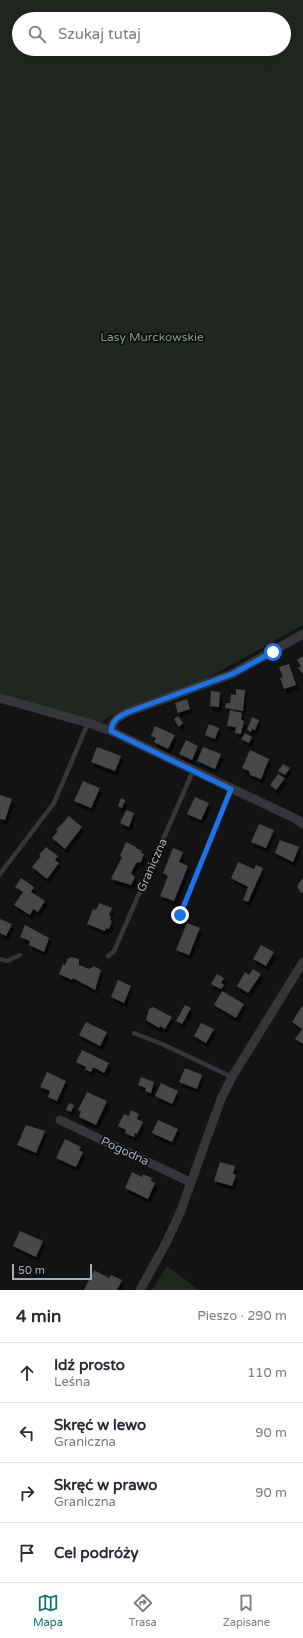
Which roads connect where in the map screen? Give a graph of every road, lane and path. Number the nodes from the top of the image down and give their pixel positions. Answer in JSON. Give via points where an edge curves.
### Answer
{"nodes":[{"id":1,"x":303,"y":634,"type":"edge"},
{"id":2,"x":0,"y":698,"type":"edge"},
{"id":3,"x":88,"y":723,"type":"junction"},
{"id":4,"x":111,"y":731,"type":"junction"},
{"id":5,"x":193,"y":771,"type":"junction"},
{"id":6,"x":231,"y":789,"type":"junction"},
{"id":7,"x":303,"y":824,"type":"edge"},
{"id":8,"x":0,"y":874,"type":"edge"},
{"id":9,"x":180,"y":915,"type":"dead end"},
{"id":10,"x":20,"y":955,"type":"dead end"},
{"id":11,"x":108,"y":956,"type":"dead end"},
{"id":12,"x":0,"y":959,"type":"edge"},
{"id":13,"x":303,"y":962,"type":"edge"},
{"id":14,"x":134,"y":1033,"type":"dead end"},
{"id":15,"x":232,"y":1077,"type":"junction"},
{"id":16,"x":60,"y":1120,"type":"dead end"},
{"id":17,"x":190,"y":1182,"type":"junction"},
{"id":18,"x":140,"y":1290,"type":"edge"}],
"edges":[{"from":1,"to":4,"type":"street","via":[[232,674],[117,717]]},
{"from":2,"to":3,"type":"street"},
{"from":3,"to":4,"type":"street"},
{"from":3,"to":8,"type":"lane","via":[[54,803]]},
{"from":4,"to":5,"type":"street"},
{"from":5,"to":6,"type":"street"},
{"from":5,"to":11,"type":"lane","name":"Graniczna","via":[[114,951]]},
{"from":6,"to":7,"type":"street"},
{"from":6,"to":9,"type":"lane"},
{"from":10,"to":12,"type":"lane","via":[[7,961]]},
{"from":13,"to":15,"type":"street"},
{"from":14,"to":15,"type":"lane"},
{"from":15,"to":17,"type":"street","via":[[221,1099]]},
{"from":16,"to":17,"type":"street","name":"Pogodna"},
{"from":17,"to":18,"type":"street","via":[[180,1213]]}]}
